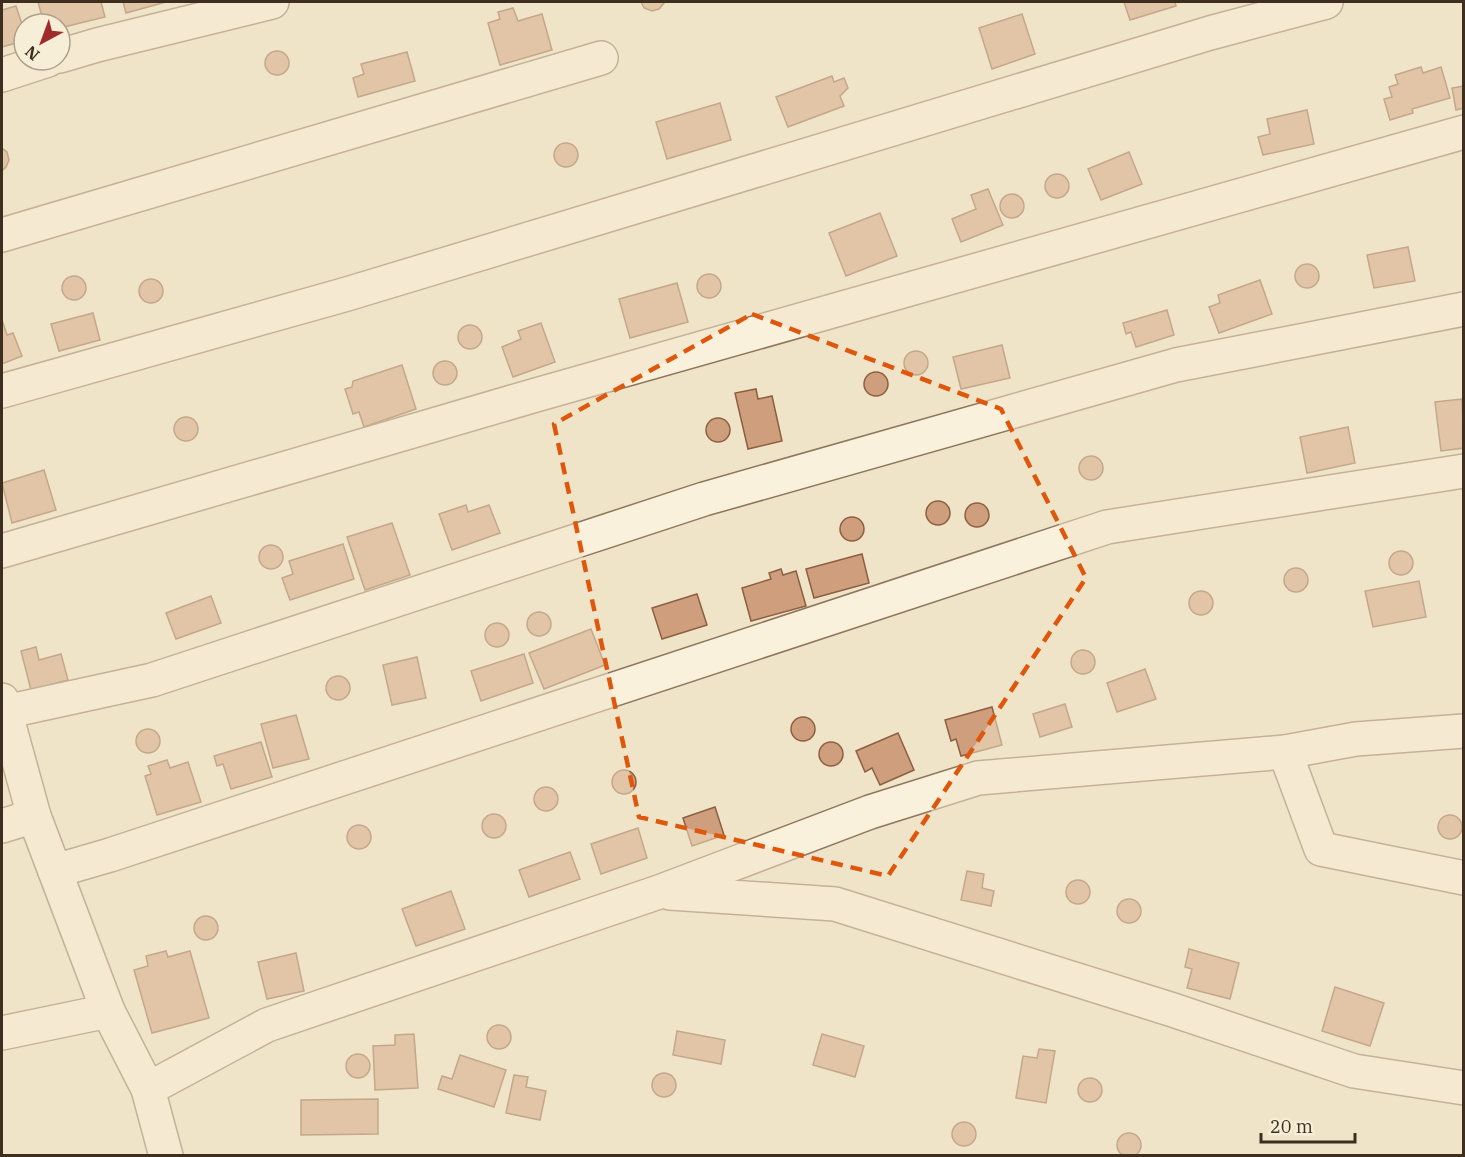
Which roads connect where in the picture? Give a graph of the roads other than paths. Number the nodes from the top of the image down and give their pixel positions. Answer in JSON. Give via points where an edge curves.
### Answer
{"nodes":[{"id":1,"x":272,"y":2,"type":"edge"},
{"id":2,"x":1326,"y":2,"type":"edge"},
{"id":3,"x":72,"y":52,"type":"edge"},
{"id":4,"x":601,"y":58,"type":"dead end"},
{"id":5,"x":1464,"y":132,"type":"edge"},
{"id":6,"x":2,"y":235,"type":"edge"},
{"id":7,"x":1464,"y":309,"type":"edge"},
{"id":8,"x":2,"y":391,"type":"edge"},
{"id":9,"x":1464,"y":471,"type":"edge"},
{"id":10,"x":2,"y":551,"type":"edge"},
{"id":11,"x":3,"y":706,"type":"edge"},
{"id":12,"x":1464,"y":731,"type":"edge"},
{"id":13,"x":1286,"y":752,"type":"junction"},
{"id":14,"x":34,"y":816,"type":"junction"},
{"id":15,"x":2,"y":826,"type":"edge"},
{"id":16,"x":55,"y":871,"type":"junction"},
{"id":17,"x":1464,"y":878,"type":"edge"},
{"id":18,"x":659,"y":892,"type":"junction"},
{"id":19,"x":108,"y":1011,"type":"junction"},
{"id":20,"x":2,"y":1033,"type":"edge"},
{"id":21,"x":1464,"y":1088,"type":"edge"},
{"id":22,"x":148,"y":1089,"type":"junction"},
{"id":23,"x":166,"y":1155,"type":"edge"}],
"edges":[{"from":1,"to":3,"type":"street"},
{"from":2,"to":8,"type":"street","via":[[1210,33],[347,294]]},
{"from":4,"to":6,"type":"street"},
{"from":5,"to":10,"type":"street","via":[[559,388]]},
{"from":7,"to":11,"type":"street","via":[[1176,365],[704,499],[152,680]]},
{"from":9,"to":16,"type":"street","via":[[1107,527]]},
{"from":11,"to":14,"type":"street"},
{"from":12,"to":13,"type":"street","via":[[1356,739]]},
{"from":13,"to":17,"type":"street","via":[[1321,849]]},
{"from":13,"to":18,"type":"street","via":[[978,778],[870,812]]},
{"from":14,"to":15,"type":"street"},
{"from":14,"to":16,"type":"street"},
{"from":16,"to":19,"type":"street"},
{"from":18,"to":21,"type":"street","via":[[835,904],[1354,1071]]},
{"from":18,"to":22,"type":"street","via":[[267,1025]]},
{"from":19,"to":20,"type":"street"},
{"from":19,"to":22,"type":"street"},
{"from":22,"to":23,"type":"street"}]}
